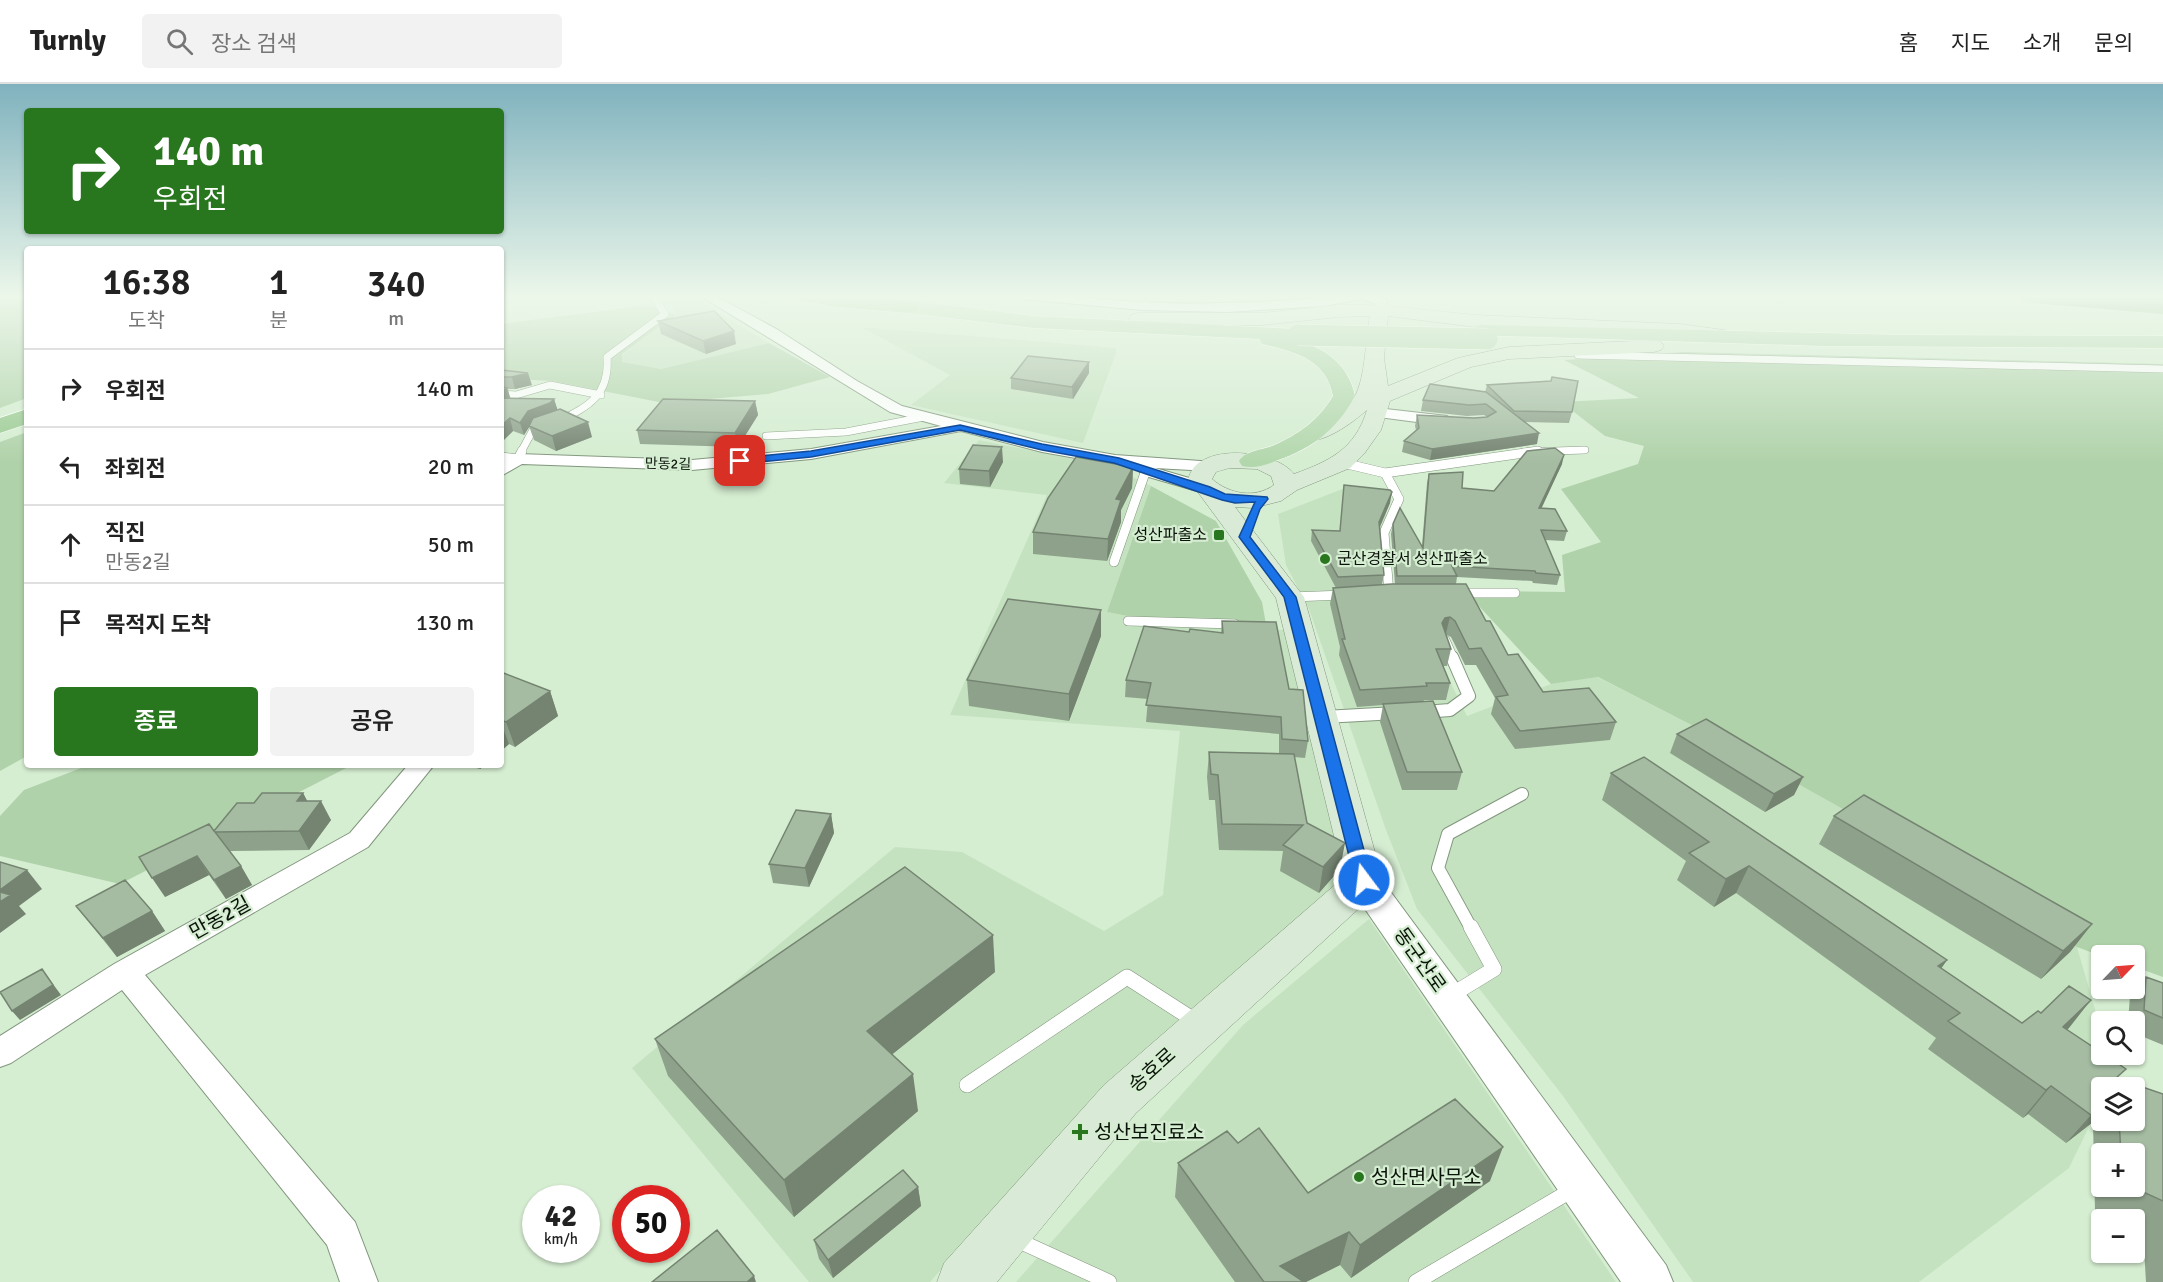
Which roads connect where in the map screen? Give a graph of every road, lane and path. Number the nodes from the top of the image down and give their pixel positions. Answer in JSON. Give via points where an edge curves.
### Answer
{"nodes":[{"id":1,"x":615,"y":351,"type":"edge"},
{"id":2,"x":801,"y":351,"type":"edge"},
{"id":3,"x":1306,"y":351,"type":"edge"},
{"id":4,"x":1375,"y":351,"type":"edge"},
{"id":5,"x":1552,"y":351,"type":"edge"},
{"id":6,"x":1832,"y":351,"type":"edge"},
{"id":7,"x":2163,"y":352,"type":"edge"},
{"id":8,"x":1509,"y":353,"type":"junction"},
{"id":9,"x":1374,"y":365,"type":"junction"},
{"id":10,"x":2163,"y":369,"type":"edge"},
{"id":11,"x":504,"y":394,"type":"edge"},
{"id":12,"x":601,"y":395,"type":"junction"},
{"id":13,"x":1379,"y":405,"type":"junction"},
{"id":14,"x":24,"y":408,"type":"edge"},
{"id":15,"x":0,"y":416,"type":"edge"},
{"id":16,"x":924,"y":417,"type":"junction"},
{"id":17,"x":24,"y":419,"type":"edge"},
{"id":18,"x":1467,"y":423,"type":"edge"},
{"id":19,"x":0,"y":427,"type":"edge"},
{"id":20,"x":960,"y":428,"type":"junction"},
{"id":21,"x":1311,"y":435,"type":"junction"},
{"id":22,"x":766,"y":436,"type":"dead end"},
{"id":23,"x":1585,"y":450,"type":"dead end"},
{"id":24,"x":1281,"y":452,"type":"junction"},
{"id":25,"x":504,"y":457,"type":"edge"},
{"id":26,"x":518,"y":459,"type":"junction"},
{"id":27,"x":1115,"y":460,"type":"junction"},
{"id":28,"x":1251,"y":461,"type":"junction"},
{"id":29,"x":1342,"y":463,"type":"junction"},
{"id":30,"x":504,"y":469,"type":"edge"},
{"id":31,"x":1146,"y":470,"type":"junction"},
{"id":32,"x":1385,"y":473,"type":"junction"},
{"id":33,"x":1209,"y":482,"type":"junction"},
{"id":34,"x":1286,"y":486,"type":"junction"},
{"id":35,"x":1263,"y":499,"type":"junction"},
{"id":36,"x":1245,"y":537,"type":"junction"},
{"id":37,"x":1114,"y":562,"type":"dead end"},
{"id":38,"x":1389,"y":593,"type":"junction"},
{"id":39,"x":1400,"y":593,"type":"edge"},
{"id":40,"x":1446,"y":593,"type":"edge"},
{"id":41,"x":1515,"y":593,"type":"dead end"},
{"id":42,"x":1356,"y":594,"type":"edge"},
{"id":43,"x":1378,"y":594,"type":"edge"},
{"id":44,"x":1292,"y":616,"type":"junction"},
{"id":45,"x":1128,"y":621,"type":"dead end"},
{"id":46,"x":1241,"y":625,"type":"edge"},
{"id":47,"x":1445,"y":640,"type":"edge"},
{"id":48,"x":1321,"y":717,"type":"junction"},
{"id":49,"x":419,"y":768,"type":"edge"},
{"id":50,"x":1522,"y":794,"type":"dead end"},
{"id":51,"x":1364,"y":880,"type":"junction"},
{"id":52,"x":125,"y":972,"type":"junction"},
{"id":53,"x":1447,"y":997,"type":"junction"},
{"id":54,"x":1203,"y":1025,"type":"junction"},
{"id":55,"x":0,"y":1053,"type":"edge"},
{"id":56,"x":967,"y":1085,"type":"dead end"},
{"id":57,"x":1580,"y":1185,"type":"junction"},
{"id":58,"x":1004,"y":1234,"type":"junction"},
{"id":59,"x":358,"y":1282,"type":"edge"},
{"id":60,"x":963,"y":1282,"type":"edge"},
{"id":61,"x":1110,"y":1282,"type":"edge"},
{"id":62,"x":1416,"y":1282,"type":"edge"},
{"id":63,"x":1649,"y":1282,"type":"edge"}],
"edges":[{"from":1,"to":12,"type":"lane","via":[[607,357],[610,373]]},
{"from":2,"to":16,"type":"street","name":"만동2길","via":[[896,409]]},
{"from":3,"to":21,"type":"main road","via":[[1339,377],[1344,396],[1335,414]]},
{"from":4,"to":9,"type":"main road"},
{"from":5,"to":8,"type":"main road"},
{"from":6,"to":7,"type":"main road","via":[[1980,355]]},
{"from":8,"to":10,"type":"lane"},
{"from":8,"to":13,"type":"main road","via":[[1465,362]]},
{"from":9,"to":13,"type":"main road"},
{"from":9,"to":21,"type":"main road","via":[[1364,401]]},
{"from":11,"to":12,"type":"lane","via":[[550,386]]},
{"from":12,"to":26,"type":"lane","via":[[562,420],[534,428]]},
{"from":13,"to":18,"type":"street"},
{"from":13,"to":29,"type":"main road","via":[[1364,438]]},
{"from":14,"to":15,"type":"highway"},
{"from":16,"to":20,"type":"street","name":"만동2길"},
{"from":16,"to":22,"type":"lane","via":[[846,432]]},
{"from":17,"to":19,"type":"highway"},
{"from":20,"to":26,"type":"street","name":"만동2길","via":[[811,454],[692,465]]},
{"from":20,"to":27,"type":"street","name":"만동2길"},
{"from":21,"to":24,"type":"main road"},
{"from":23,"to":32,"type":"lane","via":[[1533,451]]},
{"from":24,"to":28,"type":"main road"},
{"from":24,"to":29,"type":"main road"},
{"from":25,"to":26,"type":"lane"},
{"from":26,"to":30,"type":"street"},
{"from":27,"to":31,"type":"street"},
{"from":27,"to":33,"type":"street"},
{"from":28,"to":33,"type":"main road","via":[[1221,462]]},
{"from":28,"to":34,"type":"main road","via":[[1282,473]]},
{"from":29,"to":32,"type":"lane"},
{"from":29,"to":34,"type":"main road"},
{"from":31,"to":33,"type":"street"},
{"from":31,"to":37,"type":"lane"},
{"from":32,"to":38,"type":"lane","via":[[1399,499],[1384,533]]},
{"from":33,"to":35,"type":"main road","via":[[1235,500]]},
{"from":33,"to":36,"type":"main road","name":"동군산로"},
{"from":34,"to":35,"type":"main road"},
{"from":35,"to":36,"type":"main road"},
{"from":36,"to":44,"type":"main road","name":"동군산로"},
{"from":38,"to":39,"type":"lane"},
{"from":38,"to":43,"type":"lane"},
{"from":40,"to":41,"type":"lane"},
{"from":42,"to":44,"type":"lane"},
{"from":44,"to":48,"type":"main road","name":"동군산로"},
{"from":45,"to":46,"type":"lane"},
{"from":47,"to":48,"type":"lane","via":[[1469,696],[1450,710]]},
{"from":48,"to":51,"type":"main road","name":"동군산로"},
{"from":49,"to":52,"type":"street","name":"만동2길","via":[[359,840]]},
{"from":50,"to":53,"type":"lane","via":[[1448,834],[1438,868],[1494,969]]},
{"from":51,"to":53,"type":"street","name":"동군산로"},
{"from":51,"to":54,"type":"main road","name":"송호로"},
{"from":52,"to":55,"type":"street","name":"만동2길"},
{"from":52,"to":59,"type":"street","via":[[342,1235]]},
{"from":53,"to":57,"type":"street","name":"동군산로"},
{"from":54,"to":56,"type":"lane","via":[[1127,977]]},
{"from":54,"to":58,"type":"main road","name":"송호로","via":[[1120,1099]]},
{"from":57,"to":62,"type":"lane"},
{"from":57,"to":63,"type":"street","name":"동군산로"},
{"from":58,"to":60,"type":"main road","name":"송호로"},
{"from":58,"to":61,"type":"lane"}]}
